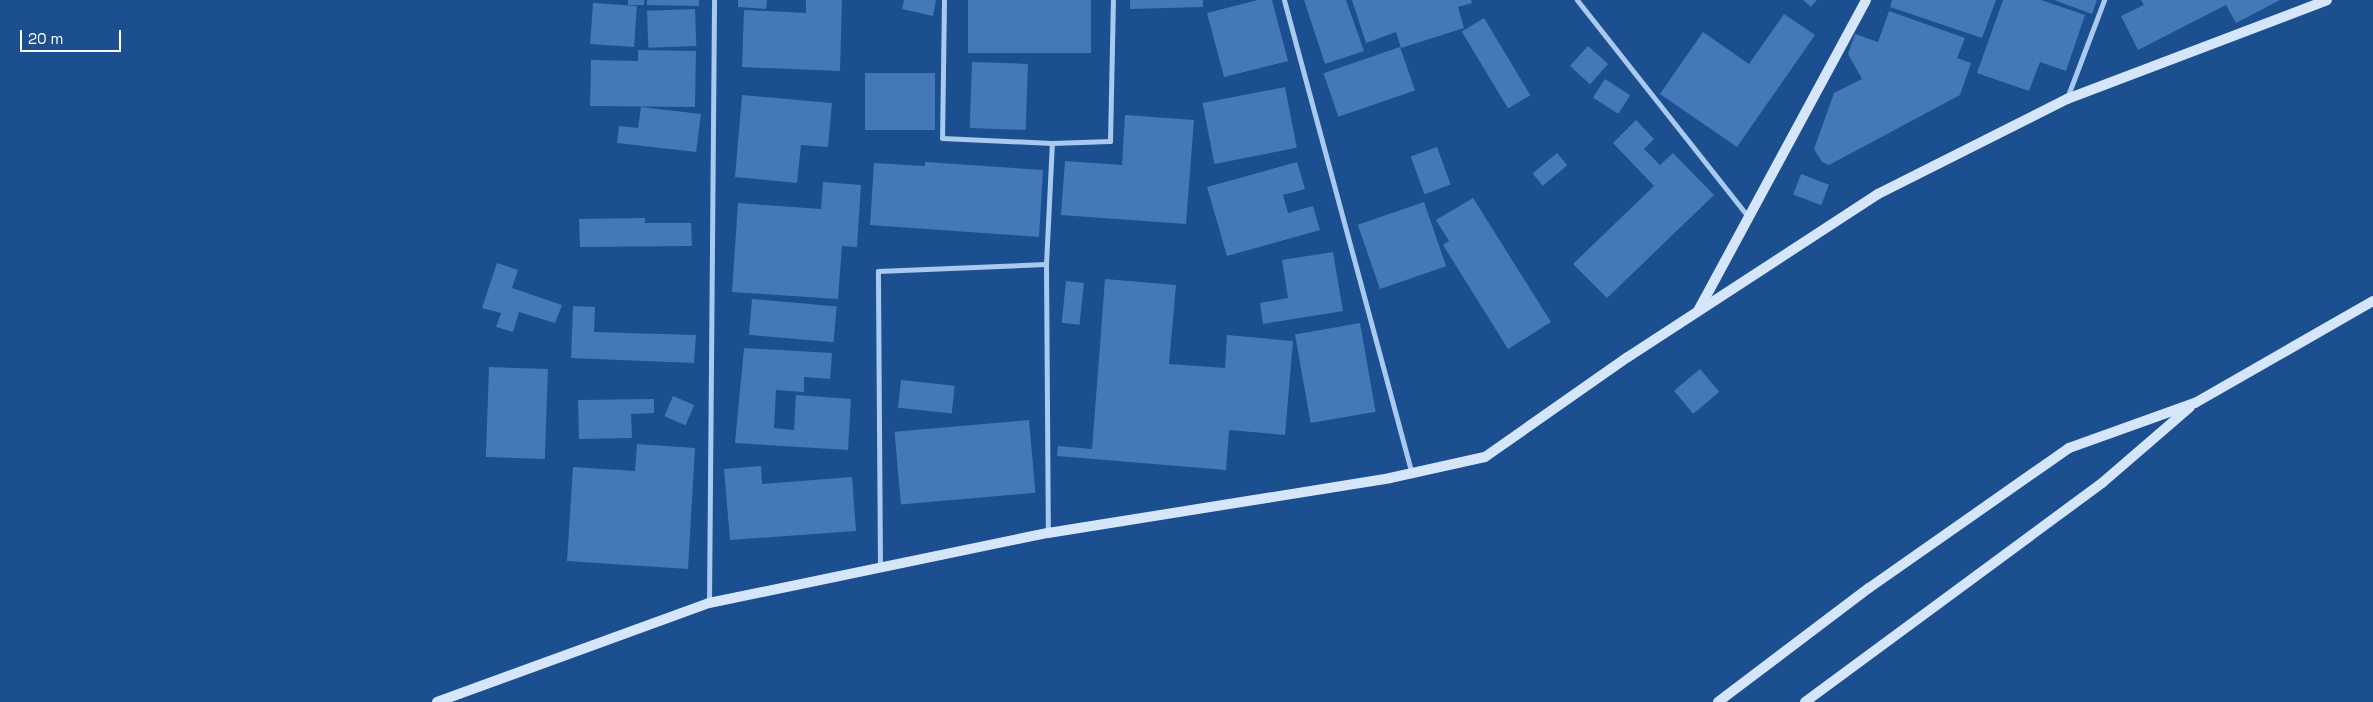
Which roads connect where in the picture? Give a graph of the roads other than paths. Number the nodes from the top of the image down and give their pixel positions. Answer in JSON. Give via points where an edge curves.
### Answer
{"nodes":[{"id":1,"x":714,"y":0,"type":"edge"},
{"id":2,"x":944,"y":0,"type":"edge"},
{"id":3,"x":1112,"y":0,"type":"edge"},
{"id":4,"x":1284,"y":0,"type":"edge"},
{"id":5,"x":1577,"y":0,"type":"edge"},
{"id":6,"x":1866,"y":0,"type":"edge"},
{"id":7,"x":2104,"y":0,"type":"edge"},
{"id":8,"x":2327,"y":0,"type":"edge"},
{"id":9,"x":2067,"y":98,"type":"junction"},
{"id":10,"x":1052,"y":143,"type":"junction"},
{"id":11,"x":1747,"y":215,"type":"junction"},
{"id":12,"x":1046,"y":264,"type":"junction"},
{"id":13,"x":2373,"y":301,"type":"edge"},
{"id":14,"x":1697,"y":312,"type":"junction"},
{"id":15,"x":2194,"y":403,"type":"junction"},
{"id":16,"x":1412,"y":474,"type":"junction"},
{"id":17,"x":1048,"y":533,"type":"junction"},
{"id":18,"x":880,"y":568,"type":"junction"},
{"id":19,"x":709,"y":603,"type":"junction"},
{"id":20,"x":437,"y":702,"type":"edge"},
{"id":21,"x":1718,"y":702,"type":"edge"},
{"id":22,"x":1805,"y":702,"type":"edge"}],
"edges":[{"from":1,"to":19,"type":"street"},
{"from":2,"to":10,"type":"street","via":[[942,138]]},
{"from":3,"to":10,"type":"street","via":[[1110,141]]},
{"from":4,"to":16,"type":"street"},
{"from":5,"to":11,"type":"street"},
{"from":6,"to":11,"type":"street"},
{"from":7,"to":9,"type":"street"},
{"from":8,"to":9,"type":"street"},
{"from":9,"to":14,"type":"street","via":[[1878,194]]},
{"from":10,"to":12,"type":"street"},
{"from":11,"to":14,"type":"street"},
{"from":12,"to":17,"type":"street"},
{"from":12,"to":18,"type":"street","via":[[878,271]]},
{"from":13,"to":15,"type":"street"},
{"from":14,"to":16,"type":"street","via":[[1485,457]]},
{"from":15,"to":21,"type":"street","via":[[2069,448],[1869,588]]},
{"from":15,"to":22,"type":"street","via":[[2102,484]]},
{"from":16,"to":17,"type":"street"},
{"from":17,"to":18,"type":"street"},
{"from":18,"to":19,"type":"street"},
{"from":19,"to":20,"type":"street"}]}
